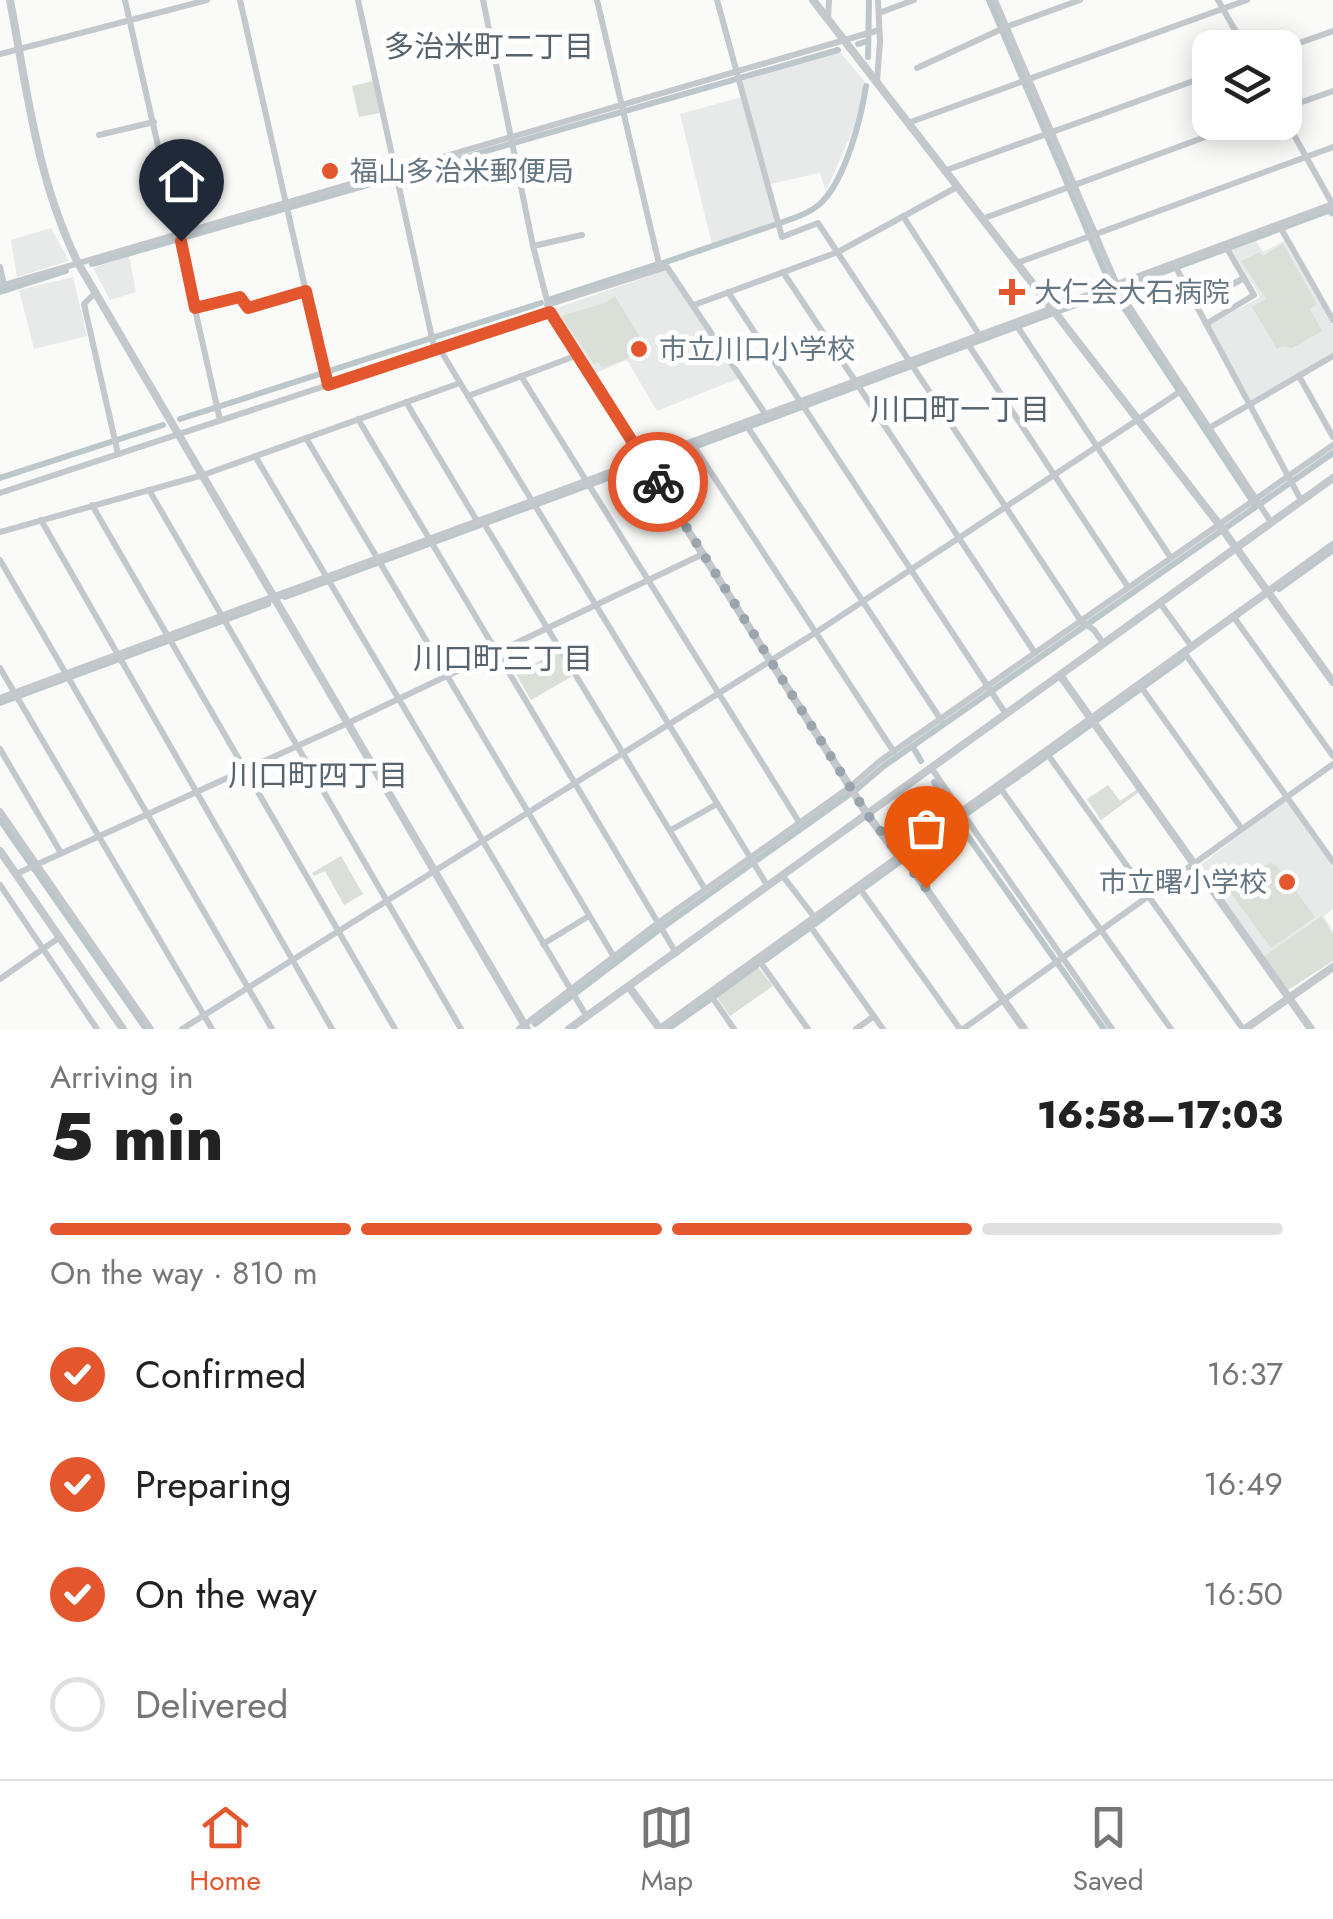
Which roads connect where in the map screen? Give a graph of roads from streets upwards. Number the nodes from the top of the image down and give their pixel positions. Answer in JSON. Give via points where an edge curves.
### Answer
{"nodes":[{"id":1,"x":10,"y":0,"type":"edge"},
{"id":2,"x":125,"y":0,"type":"edge"},
{"id":3,"x":207,"y":0,"type":"edge"},
{"id":4,"x":240,"y":0,"type":"edge"},
{"id":5,"x":358,"y":0,"type":"edge"},
{"id":6,"x":484,"y":0,"type":"edge"},
{"id":7,"x":598,"y":0,"type":"edge"},
{"id":8,"x":717,"y":0,"type":"edge"},
{"id":9,"x":813,"y":0,"type":"edge"},
{"id":10,"x":829,"y":0,"type":"edge"},
{"id":11,"x":878,"y":0,"type":"edge"},
{"id":12,"x":914,"y":0,"type":"edge"},
{"id":13,"x":995,"y":0,"type":"edge"},
{"id":14,"x":1080,"y":0,"type":"edge"},
{"id":15,"x":1218,"y":0,"type":"edge"},
{"id":16,"x":1247,"y":0,"type":"edge"},
{"id":17,"x":1223,"y":8,"type":"junction"},
{"id":18,"x":879,"y":13,"type":"junction"},
{"id":19,"x":129,"y":20,"type":"junction"},
{"id":20,"x":828,"y":20,"type":"junction"},
{"id":21,"x":1003,"y":29,"type":"junction"},
{"id":22,"x":1235,"y":30,"type":"edge"},
{"id":23,"x":875,"y":31,"type":"junction"},
{"id":24,"x":1333,"y":32,"type":"edge"},
{"id":25,"x":843,"y":40,"type":"junction"},
{"id":26,"x":1302,"y":42,"type":"edge"},
{"id":27,"x":19,"y":48,"type":"junction"},
{"id":28,"x":0,"y":54,"type":"edge"},
{"id":29,"x":917,"y":68,"type":"dead end"},
{"id":30,"x":737,"y":75,"type":"junction"},
{"id":31,"x":1025,"y":79,"type":"junction"},
{"id":32,"x":1192,"y":80,"type":"edge"},
{"id":33,"x":877,"y":83,"type":"junction"},
{"id":34,"x":1333,"y":91,"type":"edge"},
{"id":35,"x":1302,"y":102,"type":"edge"},
{"id":36,"x":623,"y":108,"type":"junction"},
{"id":37,"x":154,"y":122,"type":"junction"},
{"id":38,"x":908,"y":123,"type":"junction"},
{"id":39,"x":1048,"y":132,"type":"junction"},
{"id":40,"x":100,"y":135,"type":"dead end"},
{"id":41,"x":512,"y":140,"type":"junction"},
{"id":42,"x":1196,"y":140,"type":"edge"},
{"id":43,"x":1297,"y":140,"type":"edge"},
{"id":44,"x":1333,"y":147,"type":"edge"},
{"id":45,"x":1307,"y":157,"type":"junction"},
{"id":46,"x":944,"y":171,"type":"junction"},
{"id":47,"x":396,"y":174,"type":"junction"},
{"id":48,"x":1071,"y":185,"type":"junction"},
{"id":49,"x":957,"y":187,"type":"junction"},
{"id":50,"x":1333,"y":205,"type":"edge"},
{"id":51,"x":287,"y":206,"type":"junction"},
{"id":52,"x":903,"y":216,"type":"junction"},
{"id":53,"x":982,"y":219,"type":"junction"},
{"id":54,"x":1280,"y":224,"type":"junction"},
{"id":55,"x":582,"y":235,"type":"dead end"},
{"id":56,"x":1092,"y":235,"type":"junction"},
{"id":57,"x":180,"y":237,"type":"junction"},
{"id":58,"x":1225,"y":245,"type":"junction"},
{"id":59,"x":533,"y":246,"type":"junction"},
{"id":60,"x":838,"y":252,"type":"junction"},
{"id":61,"x":78,"y":263,"type":"junction"},
{"id":62,"x":1017,"y":263,"type":"junction"},
{"id":63,"x":1174,"y":264,"type":"junction"},
{"id":64,"x":0,"y":267,"type":"edge"},
{"id":65,"x":660,"y":268,"type":"junction"},
{"id":66,"x":783,"y":272,"type":"junction"},
{"id":67,"x":1244,"y":278,"type":"junction"},
{"id":68,"x":2,"y":286,"type":"edge"},
{"id":69,"x":1114,"y":286,"type":"junction"},
{"id":70,"x":306,"y":291,"type":"junction"},
{"id":71,"x":728,"y":292,"type":"junction"},
{"id":72,"x":95,"y":293,"type":"junction"},
{"id":73,"x":694,"y":305,"type":"junction"},
{"id":74,"x":1196,"y":305,"type":"junction"},
{"id":75,"x":195,"y":308,"type":"junction"},
{"id":76,"x":548,"y":308,"type":"junction"},
{"id":77,"x":1052,"y":309,"type":"junction"},
{"id":78,"x":1333,"y":320,"type":"edge"},
{"id":79,"x":1015,"y":323,"type":"junction"},
{"id":80,"x":1206,"y":324,"type":"junction"},
{"id":81,"x":980,"y":336,"type":"junction"},
{"id":82,"x":966,"y":341,"type":"junction"},
{"id":83,"x":438,"y":349,"type":"junction"},
{"id":84,"x":578,"y":355,"type":"junction"},
{"id":85,"x":1333,"y":356,"type":"edge"},
{"id":86,"x":910,"y":362,"type":"junction"},
{"id":87,"x":521,"y":376,"type":"junction"},
{"id":88,"x":1299,"y":376,"type":"junction"},
{"id":89,"x":460,"y":382,"type":"junction"},
{"id":90,"x":856,"y":382,"type":"junction"},
{"id":91,"x":328,"y":385,"type":"junction"},
{"id":92,"x":1184,"y":388,"type":"junction"},
{"id":93,"x":468,"y":396,"type":"junction"},
{"id":94,"x":406,"y":402,"type":"junction"},
{"id":95,"x":800,"y":402,"type":"junction"},
{"id":96,"x":1250,"y":404,"type":"junction"},
{"id":97,"x":766,"y":415,"type":"junction"},
{"id":98,"x":1138,"y":419,"type":"junction"},
{"id":99,"x":220,"y":420,"type":"junction"},
{"id":100,"x":358,"y":420,"type":"junction"},
{"id":101,"x":745,"y":423,"type":"junction"},
{"id":102,"x":1209,"y":428,"type":"junction"},
{"id":103,"x":179,"y":434,"type":"junction"},
{"id":104,"x":306,"y":438,"type":"junction"},
{"id":105,"x":1333,"y":441,"type":"edge"},
{"id":106,"x":690,"y":442,"type":"junction"},
{"id":107,"x":1097,"y":446,"type":"junction"},
{"id":108,"x":118,"y":454,"type":"junction"},
{"id":109,"x":255,"y":456,"type":"junction"},
{"id":110,"x":643,"y":460,"type":"junction"},
{"id":111,"x":1288,"y":474,"type":"junction"},
{"id":112,"x":1054,"y":475,"type":"junction"},
{"id":113,"x":203,"y":476,"type":"junction"},
{"id":114,"x":1333,"y":478,"type":"edge"},
{"id":115,"x":587,"y":481,"type":"junction"},
{"id":116,"x":1,"y":489,"type":"edge"},
{"id":117,"x":149,"y":490,"type":"junction"},
{"id":118,"x":1253,"y":499,"type":"junction"},
{"id":119,"x":1301,"y":500,"type":"junction"},
{"id":120,"x":532,"y":501,"type":"junction"},
{"id":121,"x":92,"y":505,"type":"junction"},
{"id":122,"x":1006,"y":506,"type":"junction"},
{"id":123,"x":40,"y":520,"type":"junction"},
{"id":124,"x":480,"y":520,"type":"junction"},
{"id":125,"x":1271,"y":522,"type":"junction"},
{"id":126,"x":1221,"y":527,"type":"junction"},
{"id":127,"x":0,"y":532,"type":"edge"},
{"id":128,"x":959,"y":538,"type":"junction"},
{"id":129,"x":429,"y":540,"type":"junction"},
{"id":130,"x":1333,"y":545,"type":"edge"},
{"id":131,"x":1236,"y":546,"type":"junction"},
{"id":132,"x":703,"y":554,"type":"junction"},
{"id":133,"x":1171,"y":558,"type":"junction"},
{"id":134,"x":375,"y":559,"type":"junction"},
{"id":135,"x":0,"y":560,"type":"edge"},
{"id":136,"x":910,"y":570,"type":"junction"},
{"id":137,"x":327,"y":577,"type":"junction"},
{"id":138,"x":648,"y":579,"type":"junction"},
{"id":139,"x":1128,"y":587,"type":"junction"},
{"id":140,"x":1269,"y":591,"type":"junction"},
{"id":141,"x":274,"y":597,"type":"junction"},
{"id":142,"x":862,"y":601,"type":"junction"},
{"id":143,"x":1160,"y":602,"type":"junction"},
{"id":144,"x":594,"y":604,"type":"junction"},
{"id":145,"x":222,"y":616,"type":"junction"},
{"id":146,"x":1233,"y":616,"type":"junction"},
{"id":147,"x":1080,"y":621,"type":"junction"},
{"id":148,"x":546,"y":627,"type":"junction"},
{"id":149,"x":815,"y":632,"type":"junction"},
{"id":150,"x":168,"y":636,"type":"junction"},
{"id":151,"x":1103,"y":644,"type":"junction"},
{"id":152,"x":1188,"y":649,"type":"junction"},
{"id":153,"x":495,"y":651,"type":"junction"},
{"id":154,"x":1035,"y":654,"type":"junction"},
{"id":155,"x":117,"y":655,"type":"junction"},
{"id":156,"x":770,"y":659,"type":"junction"},
{"id":157,"x":0,"y":668,"type":"edge"},
{"id":158,"x":67,"y":674,"type":"junction"},
{"id":159,"x":1060,"y":675,"type":"junction"},
{"id":160,"x":446,"y":676,"type":"junction"},
{"id":161,"x":1333,"y":682,"type":"edge"},
{"id":162,"x":1139,"y":684,"type":"junction"},
{"id":163,"x":988,"y":687,"type":"junction"},
{"id":164,"x":718,"y":692,"type":"junction"},
{"id":165,"x":16,"y":693,"type":"junction"},
{"id":166,"x":398,"y":698,"type":"junction"},
{"id":167,"x":0,"y":699,"type":"edge"},
{"id":168,"x":1006,"y":714,"type":"junction"},
{"id":169,"x":1092,"y":718,"type":"junction"},
{"id":170,"x":941,"y":720,"type":"junction"},
{"id":171,"x":348,"y":723,"type":"junction"},
{"id":172,"x":668,"y":724,"type":"junction"},
{"id":173,"x":297,"y":746,"type":"junction"},
{"id":174,"x":0,"y":749,"type":"edge"},
{"id":175,"x":622,"y":752,"type":"junction"},
{"id":176,"x":894,"y":752,"type":"junction"},
{"id":177,"x":1046,"y":752,"type":"junction"},
{"id":178,"x":1333,"y":760,"type":"edge"},
{"id":179,"x":932,"y":769,"type":"junction"},
{"id":180,"x":245,"y":770,"type":"junction"},
{"id":181,"x":574,"y":783,"type":"junction"},
{"id":182,"x":998,"y":786,"type":"junction"},
{"id":183,"x":195,"y":792,"type":"junction"},
{"id":184,"x":852,"y":792,"type":"junction"},
{"id":185,"x":1286,"y":797,"type":"junction"},
{"id":186,"x":717,"y":804,"type":"junction"},
{"id":187,"x":0,"y":811,"type":"edge"},
{"id":188,"x":528,"y":812,"type":"junction"},
{"id":189,"x":867,"y":814,"type":"junction"},
{"id":190,"x":147,"y":815,"type":"junction"},
{"id":191,"x":957,"y":816,"type":"junction"},
{"id":192,"x":798,"y":822,"type":"junction"},
{"id":193,"x":1242,"y":828,"type":"junction"},
{"id":194,"x":670,"y":830,"type":"junction"},
{"id":195,"x":99,"y":835,"type":"junction"},
{"id":196,"x":482,"y":841,"type":"junction"},
{"id":197,"x":0,"y":851,"type":"edge"},
{"id":198,"x":60,"y":853,"type":"junction"},
{"id":199,"x":900,"y":856,"type":"junction"},
{"id":200,"x":749,"y":857,"type":"junction"},
{"id":201,"x":1194,"y":862,"type":"junction"},
{"id":202,"x":1333,"y":862,"type":"edge"},
{"id":203,"x":37,"y":864,"type":"junction"},
{"id":204,"x":434,"y":870,"type":"junction"},
{"id":205,"x":16,"y":874,"type":"junction"},
{"id":206,"x":782,"y":876,"type":"junction"},
{"id":207,"x":0,"y":885,"type":"edge"},
{"id":208,"x":767,"y":885,"type":"junction"},
{"id":209,"x":858,"y":886,"type":"junction"},
{"id":210,"x":705,"y":889,"type":"junction"},
{"id":211,"x":1148,"y":896,"type":"junction"},
{"id":212,"x":387,"y":899,"type":"junction"},
{"id":213,"x":589,"y":916,"type":"junction"},
{"id":214,"x":811,"y":920,"type":"junction"},
{"id":215,"x":658,"y":923,"type":"junction"},
{"id":216,"x":1101,"y":930,"type":"junction"},
{"id":217,"x":338,"y":932,"type":"junction"},
{"id":218,"x":60,"y":936,"type":"junction"},
{"id":219,"x":543,"y":944,"type":"junction"},
{"id":220,"x":42,"y":948,"type":"junction"},
{"id":221,"x":676,"y":952,"type":"junction"},
{"id":222,"x":614,"y":957,"type":"junction"},
{"id":223,"x":758,"y":959,"type":"junction"},
{"id":224,"x":292,"y":961,"type":"junction"},
{"id":225,"x":1059,"y":961,"type":"junction"},
{"id":226,"x":1333,"y":966,"type":"edge"},
{"id":227,"x":0,"y":979,"type":"edge"},
{"id":228,"x":629,"y":986,"type":"junction"},
{"id":229,"x":248,"y":987,"type":"junction"},
{"id":230,"x":571,"y":990,"type":"junction"},
{"id":231,"x":710,"y":994,"type":"junction"},
{"id":232,"x":1289,"y":998,"type":"junction"},
{"id":233,"x":1004,"y":1000,"type":"junction"},
{"id":234,"x":204,"y":1016,"type":"junction"},
{"id":235,"x":874,"y":1016,"type":"junction"},
{"id":236,"x":586,"y":1017,"type":"junction"},
{"id":237,"x":524,"y":1028,"type":"edge"},
{"id":238,"x":97,"y":1029,"type":"edge"},
{"id":239,"x":123,"y":1029,"type":"edge"},
{"id":240,"x":151,"y":1029,"type":"edge"},
{"id":241,"x":182,"y":1029,"type":"edge"},
{"id":242,"x":212,"y":1029,"type":"edge"},
{"id":243,"x":272,"y":1029,"type":"edge"},
{"id":244,"x":332,"y":1029,"type":"edge"},
{"id":245,"x":395,"y":1029,"type":"edge"},
{"id":246,"x":461,"y":1029,"type":"edge"},
{"id":247,"x":570,"y":1029,"type":"edge"},
{"id":248,"x":734,"y":1029,"type":"edge"},
{"id":249,"x":808,"y":1029,"type":"edge"},
{"id":250,"x":856,"y":1029,"type":"edge"},
{"id":251,"x":883,"y":1029,"type":"edge"},
{"id":252,"x":962,"y":1029,"type":"edge"},
{"id":253,"x":1024,"y":1029,"type":"edge"},
{"id":254,"x":1112,"y":1029,"type":"edge"},
{"id":255,"x":1171,"y":1029,"type":"edge"},
{"id":256,"x":1244,"y":1029,"type":"edge"},
{"id":257,"x":1312,"y":1029,"type":"edge"}],
"edges":[{"from":1,"to":27,"type":"street"},
{"from":2,"to":19,"type":"street"},
{"from":3,"to":19,"type":"street"},
{"from":4,"to":51,"type":"street"},
{"from":5,"to":47,"type":"street"},
{"from":6,"to":41,"type":"street"},
{"from":7,"to":36,"type":"street"},
{"from":8,"to":30,"type":"street"},
{"from":9,"to":20,"type":"street"},
{"from":10,"to":20,"type":"street"},
{"from":11,"to":18,"type":"street"},
{"from":12,"to":18,"type":"street"},
{"from":13,"to":21,"type":"street"},
{"from":14,"to":21,"type":"street"},
{"from":15,"to":17,"type":"street"},
{"from":16,"to":17,"type":"street"},
{"from":17,"to":22,"type":"street"},
{"from":17,"to":31,"type":"street"},
{"from":18,"to":23,"type":"street"},
{"from":19,"to":27,"type":"street"},
{"from":19,"to":37,"type":"street"},
{"from":20,"to":25,"type":"street"},
{"from":21,"to":29,"type":"street"},
{"from":21,"to":31,"type":"street"},
{"from":23,"to":25,"type":"street"},
{"from":23,"to":33,"type":"street"},
{"from":24,"to":26,"type":"street"},
{"from":25,"to":30,"type":"street"},
{"from":25,"to":33,"type":"street"},
{"from":27,"to":28,"type":"street"},
{"from":27,"to":61,"type":"street","via":[[43,176]]},
{"from":30,"to":36,"type":"street"},
{"from":30,"to":60,"type":"street","via":[[782,237],[818,223]]},
{"from":31,"to":38,"type":"street"},
{"from":31,"to":39,"type":"street"},
{"from":32,"to":39,"type":"street"},
{"from":33,"to":38,"type":"street"},
{"from":34,"to":35,"type":"street"},
{"from":36,"to":41,"type":"street"},
{"from":36,"to":65,"type":"street"},
{"from":37,"to":40,"type":"street"},
{"from":37,"to":57,"type":"street"},
{"from":38,"to":46,"type":"street"},
{"from":39,"to":46,"type":"street"},
{"from":39,"to":48,"type":"street"},
{"from":41,"to":47,"type":"street"},
{"from":41,"to":59,"type":"street"},
{"from":42,"to":48,"type":"street"},
{"from":43,"to":45,"type":"street"},
{"from":44,"to":45,"type":"street"},
{"from":45,"to":50,"type":"street"},
{"from":45,"to":56,"type":"street"},
{"from":46,"to":49,"type":"street"},
{"from":47,"to":51,"type":"street"},
{"from":47,"to":83,"type":"street"},
{"from":48,"to":53,"type":"street"},
{"from":48,"to":56,"type":"street"},
{"from":49,"to":52,"type":"street"},
{"from":49,"to":53,"type":"street"},
{"from":50,"to":54,"type":"street"},
{"from":51,"to":57,"type":"street"},
{"from":51,"to":70,"type":"street"},
{"from":52,"to":60,"type":"street"},
{"from":52,"to":81,"type":"street"},
{"from":53,"to":62,"type":"street"},
{"from":54,"to":58,"type":"street"},
{"from":54,"to":78,"type":"street"},
{"from":55,"to":59,"type":"street"},
{"from":56,"to":62,"type":"street"},
{"from":56,"to":69,"type":"street"},
{"from":57,"to":61,"type":"street"},
{"from":57,"to":75,"type":"street"},
{"from":58,"to":63,"type":"street"},
{"from":58,"to":67,"type":"street"},
{"from":59,"to":76,"type":"street"},
{"from":60,"to":66,"type":"street"},
{"from":60,"to":86,"type":"street"},
{"from":61,"to":68,"type":"street"},
{"from":61,"to":72,"type":"street"},
{"from":62,"to":77,"type":"street"},
{"from":63,"to":69,"type":"street"},
{"from":63,"to":74,"type":"street"},
{"from":64,"to":68,"type":"street"},
{"from":65,"to":73,"type":"street","via":[[668,268]]},
{"from":65,"to":76,"type":"street"},
{"from":66,"to":71,"type":"street"},
{"from":66,"to":90,"type":"street"},
{"from":67,"to":74,"type":"street"},
{"from":67,"to":80,"type":"street","via":[[1252,297]]},
{"from":69,"to":77,"type":"street"},
{"from":69,"to":92,"type":"street"},
{"from":70,"to":75,"type":"street","via":[[248,308],[240,297]]},
{"from":70,"to":91,"type":"street"},
{"from":71,"to":73,"type":"street"},
{"from":71,"to":95,"type":"street"},
{"from":72,"to":103,"type":"street"},
{"from":72,"to":108,"type":"street","via":[[84,304]]},
{"from":73,"to":97,"type":"street"},
{"from":74,"to":80,"type":"street"},
{"from":75,"to":99,"type":"street"},
{"from":76,"to":83,"type":"street"},
{"from":76,"to":84,"type":"street"},
{"from":77,"to":79,"type":"street"},
{"from":77,"to":98,"type":"street"},
{"from":79,"to":81,"type":"street"},
{"from":79,"to":107,"type":"street"},
{"from":80,"to":96,"type":"street"},
{"from":81,"to":82,"type":"street"},
{"from":82,"to":86,"type":"street"},
{"from":82,"to":112,"type":"street"},
{"from":83,"to":89,"type":"street"},
{"from":83,"to":91,"type":"street"},
{"from":84,"to":87,"type":"street"},
{"from":84,"to":110,"type":"street"},
{"from":85,"to":88,"type":"street"},
{"from":86,"to":90,"type":"street"},
{"from":86,"to":122,"type":"street"},
{"from":87,"to":93,"type":"street"},
{"from":87,"to":115,"type":"street"},
{"from":88,"to":96,"type":"street"},
{"from":88,"to":105,"type":"street"},
{"from":89,"to":93,"type":"street"},
{"from":89,"to":94,"type":"street"},
{"from":90,"to":95,"type":"street"},
{"from":90,"to":128,"type":"street"},
{"from":91,"to":99,"type":"street"},
{"from":92,"to":98,"type":"street"},
{"from":92,"to":102,"type":"street"},
{"from":93,"to":120,"type":"street"},
{"from":94,"to":100,"type":"street"},
{"from":94,"to":124,"type":"street"},
{"from":95,"to":97,"type":"street"},
{"from":95,"to":136,"type":"street"},
{"from":96,"to":102,"type":"street"},
{"from":96,"to":111,"type":"street"},
{"from":97,"to":101,"type":"street"},
{"from":98,"to":107,"type":"street"},
{"from":98,"to":126,"type":"street"},
{"from":99,"to":103,"type":"street"},
{"from":100,"to":104,"type":"street"},
{"from":100,"to":129,"type":"street"},
{"from":101,"to":106,"type":"street"},
{"from":101,"to":142,"type":"street"},
{"from":102,"to":118,"type":"street"},
{"from":103,"to":108,"type":"street"},
{"from":103,"to":113,"type":"street"},
{"from":104,"to":109,"type":"street"},
{"from":104,"to":134,"type":"street"},
{"from":105,"to":111,"type":"street"},
{"from":106,"to":110,"type":"street"},
{"from":106,"to":149,"type":"street"},
{"from":107,"to":112,"type":"street"},
{"from":107,"to":133,"type":"street"},
{"from":108,"to":116,"type":"street"},
{"from":109,"to":113,"type":"street"},
{"from":109,"to":137,"type":"street"},
{"from":110,"to":115,"type":"street"},
{"from":110,"to":132,"type":"street"},
{"from":111,"to":118,"type":"street"},
{"from":111,"to":119,"type":"street"},
{"from":112,"to":122,"type":"street"},
{"from":112,"to":139,"type":"street"},
{"from":113,"to":117,"type":"street"},
{"from":113,"to":141,"type":"street"},
{"from":114,"to":119,"type":"street"},
{"from":115,"to":120,"type":"street"},
{"from":115,"to":138,"type":"street"},
{"from":117,"to":121,"type":"street"},
{"from":117,"to":145,"type":"street"},
{"from":118,"to":125,"type":"street"},
{"from":118,"to":126,"type":"street"},
{"from":119,"to":125,"type":"street"},
{"from":120,"to":124,"type":"street"},
{"from":120,"to":144,"type":"street"},
{"from":121,"to":123,"type":"street"},
{"from":121,"to":150,"type":"street"},
{"from":122,"to":128,"type":"street"},
{"from":122,"to":147,"type":"street"},
{"from":123,"to":127,"type":"street"},
{"from":123,"to":155,"type":"street"},
{"from":124,"to":129,"type":"street"},
{"from":124,"to":148,"type":"street"},
{"from":125,"to":131,"type":"street"},
{"from":126,"to":131,"type":"street"},
{"from":126,"to":133,"type":"street"},
{"from":128,"to":136,"type":"street"},
{"from":128,"to":154,"type":"street"},
{"from":129,"to":134,"type":"street"},
{"from":129,"to":153,"type":"street"},
{"from":130,"to":140,"type":"street"},
{"from":131,"to":140,"type":"street"},
{"from":131,"to":143,"type":"street"},
{"from":132,"to":138,"type":"street"},
{"from":132,"to":156,"type":"street"},
{"from":133,"to":139,"type":"street"},
{"from":134,"to":137,"type":"street"},
{"from":134,"to":160,"type":"street"},
{"from":135,"to":158,"type":"street"},
{"from":136,"to":142,"type":"street"},
{"from":136,"to":163,"type":"street"},
{"from":137,"to":141,"type":"street"},
{"from":137,"to":166,"type":"street"},
{"from":138,"to":144,"type":"street"},
{"from":138,"to":164,"type":"street"},
{"from":139,"to":147,"type":"street"},
{"from":140,"to":146,"type":"street"},
{"from":140,"to":161,"type":"street"},
{"from":141,"to":145,"type":"street"},
{"from":141,"to":171,"type":"street"},
{"from":142,"to":149,"type":"street"},
{"from":142,"to":170,"type":"street"},
{"from":143,"to":151,"type":"street"},
{"from":143,"to":152,"type":"street"},
{"from":144,"to":148,"type":"street"},
{"from":144,"to":172,"type":"street"},
{"from":145,"to":150,"type":"street"},
{"from":145,"to":173,"type":"street"},
{"from":146,"to":152,"type":"street"},
{"from":146,"to":178,"type":"street"},
{"from":147,"to":151,"type":"street"},
{"from":147,"to":154,"type":"street"},
{"from":148,"to":153,"type":"street"},
{"from":148,"to":175,"type":"street"},
{"from":149,"to":156,"type":"street"},
{"from":149,"to":176,"type":"street"},
{"from":150,"to":155,"type":"street"},
{"from":150,"to":180,"type":"street"},
{"from":151,"to":159,"type":"street"},
{"from":152,"to":162,"type":"street"},
{"from":152,"to":185,"type":"street"},
{"from":153,"to":160,"type":"street"},
{"from":153,"to":181,"type":"street"},
{"from":154,"to":163,"type":"street"},
{"from":155,"to":158,"type":"street"},
{"from":155,"to":183,"type":"street"},
{"from":156,"to":164,"type":"street"},
{"from":156,"to":184,"type":"street"},
{"from":157,"to":165,"type":"street"},
{"from":158,"to":165,"type":"street"},
{"from":158,"to":190,"type":"street"},
{"from":159,"to":168,"type":"street"},
{"from":159,"to":169,"type":"street"},
{"from":160,"to":166,"type":"street"},
{"from":160,"to":188,"type":"street"},
{"from":162,"to":169,"type":"street"},
{"from":162,"to":193,"type":"street"},
{"from":163,"to":168,"type":"street"},
{"from":163,"to":170,"type":"street"},
{"from":164,"to":172,"type":"street"},
{"from":164,"to":192,"type":"street"},
{"from":165,"to":167,"type":"street"},
{"from":165,"to":195,"type":"street"},
{"from":166,"to":171,"type":"street"},
{"from":166,"to":196,"type":"street"},
{"from":168,"to":179,"type":"street"},
{"from":169,"to":177,"type":"street"},
{"from":169,"to":201,"type":"street"},
{"from":170,"to":176,"type":"street"},
{"from":171,"to":173,"type":"street"},
{"from":171,"to":204,"type":"street"},
{"from":172,"to":175,"type":"street"},
{"from":172,"to":186,"type":"street"},
{"from":173,"to":180,"type":"street"},
{"from":173,"to":212,"type":"street"},
{"from":174,"to":198,"type":"street"},
{"from":175,"to":181,"type":"street"},
{"from":175,"to":194,"type":"street"},
{"from":176,"to":184,"type":"street"},
{"from":177,"to":182,"type":"street"},
{"from":177,"to":211,"type":"street"},
{"from":178,"to":185,"type":"street"},
{"from":179,"to":189,"type":"street"},
{"from":179,"to":191,"type":"street"},
{"from":180,"to":183,"type":"street"},
{"from":180,"to":217,"type":"street"},
{"from":181,"to":188,"type":"street"},
{"from":181,"to":215,"type":"street"},
{"from":182,"to":191,"type":"street"},
{"from":182,"to":216,"type":"street"},
{"from":183,"to":190,"type":"street"},
{"from":183,"to":224,"type":"street"},
{"from":184,"to":189,"type":"street"},
{"from":184,"to":192,"type":"street"},
{"from":185,"to":193,"type":"street"},
{"from":185,"to":202,"type":"street"},
{"from":186,"to":194,"type":"street"},
{"from":186,"to":200,"type":"street"},
{"from":187,"to":203,"type":"street"},
{"from":188,"to":196,"type":"street"},
{"from":188,"to":213,"type":"street"},
{"from":189,"to":199,"type":"street"},
{"from":189,"to":206,"type":"street"},
{"from":190,"to":195,"type":"street"},
{"from":190,"to":229,"type":"street"},
{"from":191,"to":199,"type":"street"},
{"from":191,"to":225,"type":"street"},
{"from":192,"to":200,"type":"street"},
{"from":193,"to":201,"type":"street"},
{"from":194,"to":210,"type":"street"},
{"from":195,"to":198,"type":"street"},
{"from":195,"to":234,"type":"street"},
{"from":196,"to":204,"type":"street"},
{"from":196,"to":219,"type":"street"},
{"from":197,"to":205,"type":"street"},
{"from":198,"to":203,"type":"street"},
{"from":199,"to":209,"type":"street"},
{"from":199,"to":233,"type":"street"},
{"from":200,"to":208,"type":"street"},
{"from":200,"to":210,"type":"street"},
{"from":201,"to":211,"type":"street"},
{"from":201,"to":232,"type":"street"},
{"from":203,"to":205,"type":"street"},
{"from":203,"to":240,"type":"street"},
{"from":204,"to":212,"type":"street"},
{"from":204,"to":237,"type":"street"},
{"from":205,"to":218,"type":"street"},
{"from":206,"to":208,"type":"street"},
{"from":206,"to":214,"type":"street"},
{"from":207,"to":220,"type":"street"},
{"from":208,"to":221,"type":"street"},
{"from":209,"to":214,"type":"street"},
{"from":209,"to":252,"type":"street"},
{"from":210,"to":215,"type":"street"},
{"from":211,"to":216,"type":"street"},
{"from":211,"to":256,"type":"street"},
{"from":212,"to":217,"type":"street"},
{"from":212,"to":246,"type":"street"},
{"from":213,"to":219,"type":"street"},
{"from":213,"to":222,"type":"street"},
{"from":214,"to":223,"type":"street"},
{"from":214,"to":235,"type":"street"},
{"from":215,"to":221,"type":"street"},
{"from":215,"to":222,"type":"street"},
{"from":216,"to":225,"type":"street"},
{"from":216,"to":255,"type":"street"},
{"from":217,"to":224,"type":"street"},
{"from":217,"to":245,"type":"street"},
{"from":218,"to":220,"type":"street"},
{"from":218,"to":239,"type":"street"},
{"from":219,"to":230,"type":"street"},
{"from":220,"to":227,"type":"street"},
{"from":220,"to":238,"type":"street"},
{"from":221,"to":228,"type":"street"},
{"from":222,"to":230,"type":"street"},
{"from":223,"to":231,"type":"street"},
{"from":223,"to":249,"type":"street"},
{"from":224,"to":229,"type":"street"},
{"from":224,"to":244,"type":"street"},
{"from":225,"to":233,"type":"street"},
{"from":225,"to":254,"type":"street"},
{"from":226,"to":232,"type":"street"},
{"from":228,"to":231,"type":"street","via":[[660,1029]]},
{"from":228,"to":236,"type":"street"},
{"from":229,"to":234,"type":"street"},
{"from":229,"to":243,"type":"street"},
{"from":230,"to":236,"type":"street"},
{"from":230,"to":237,"type":"street"},
{"from":231,"to":248,"type":"street"},
{"from":232,"to":256,"type":"street"},
{"from":232,"to":257,"type":"street"},
{"from":233,"to":252,"type":"street"},
{"from":233,"to":253,"type":"street"},
{"from":234,"to":241,"type":"street"},
{"from":234,"to":242,"type":"street"},
{"from":235,"to":250,"type":"street"},
{"from":235,"to":251,"type":"street"},
{"from":236,"to":247,"type":"street"}]}
